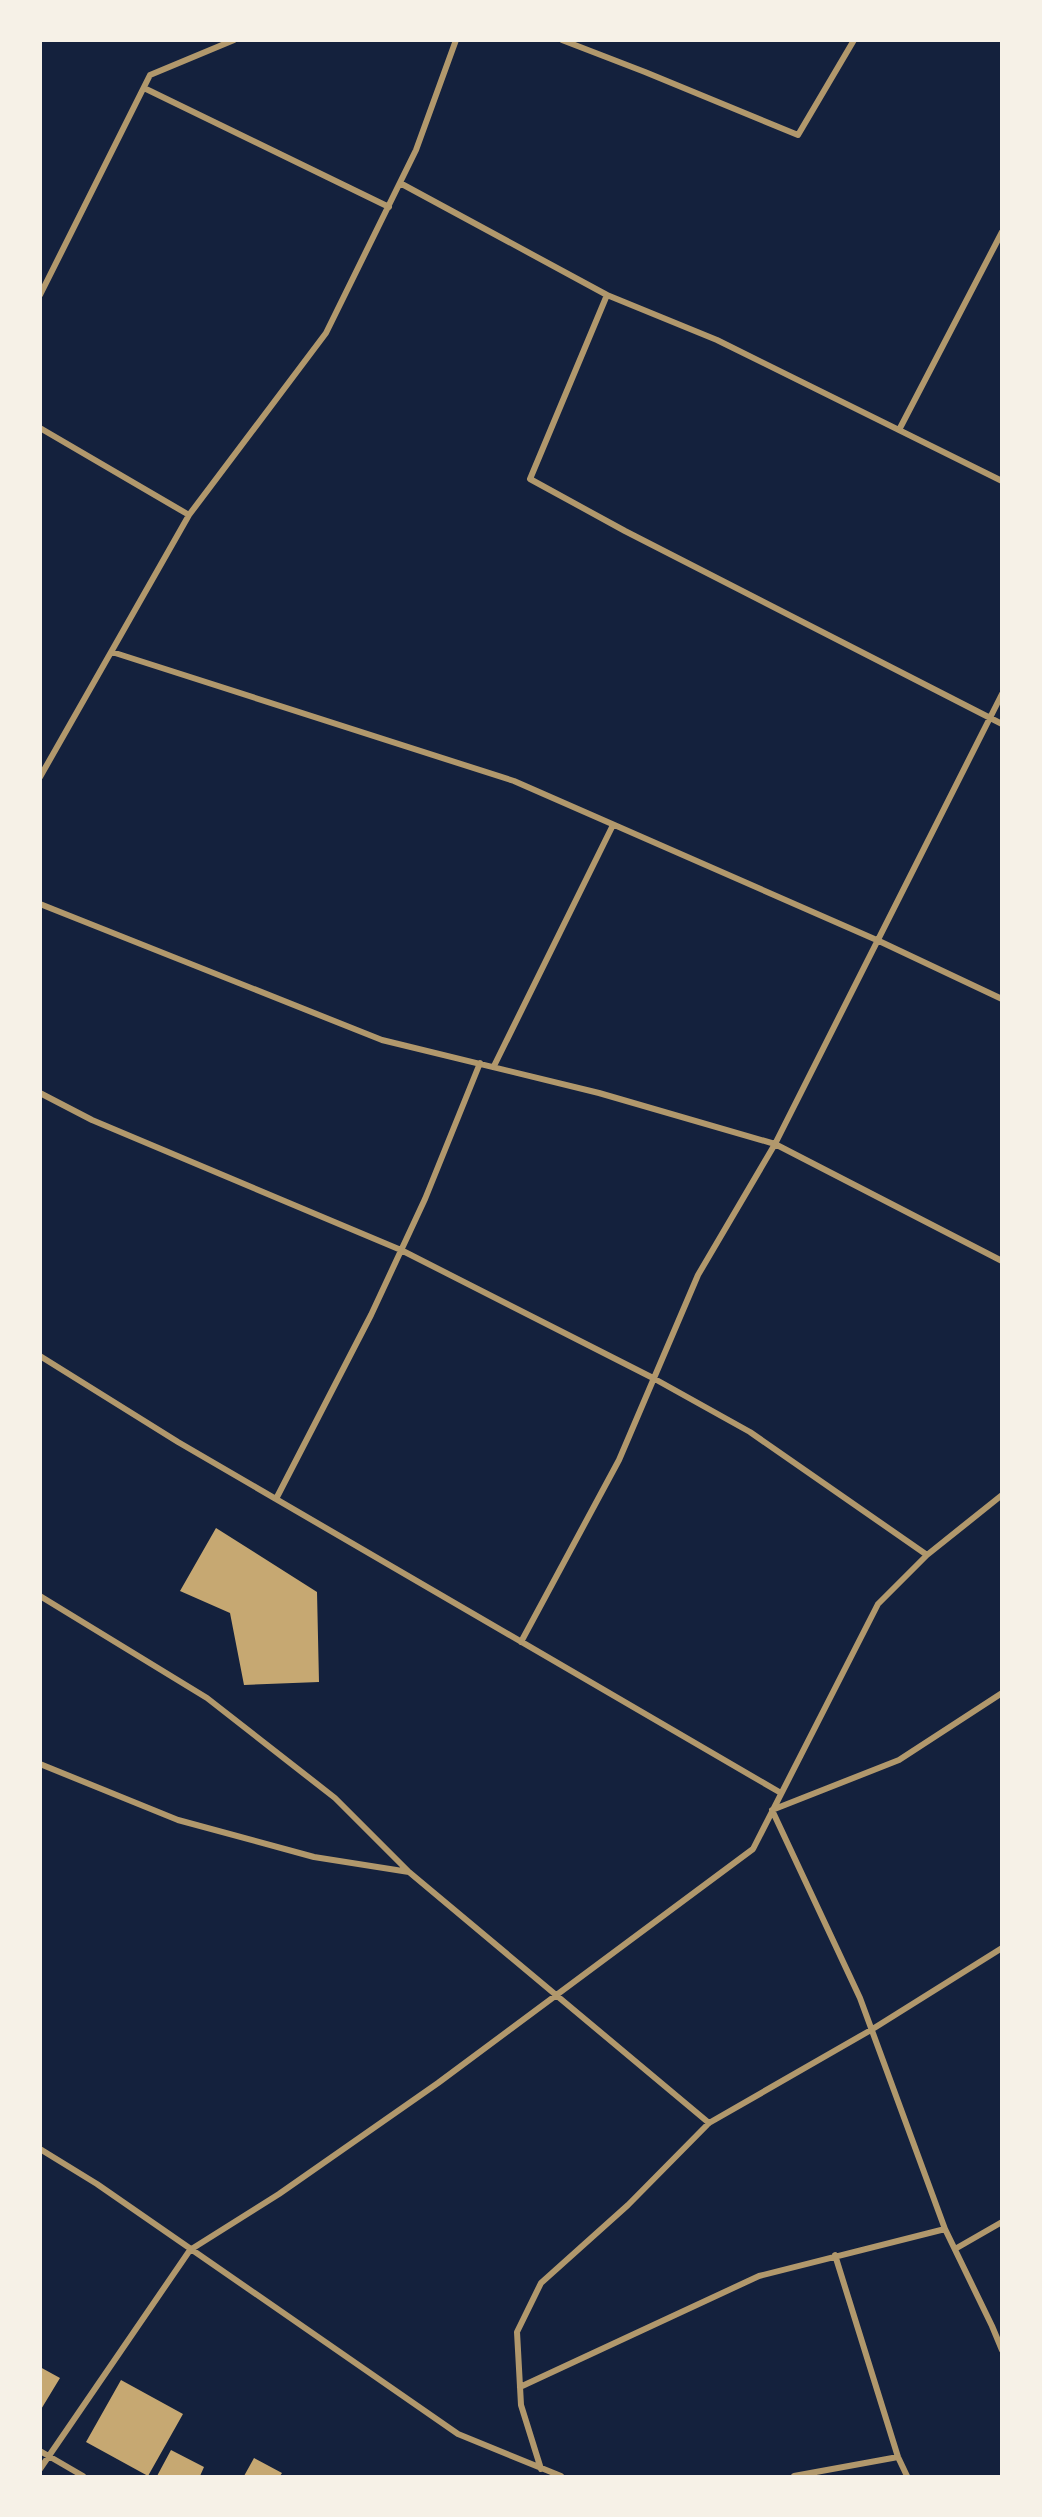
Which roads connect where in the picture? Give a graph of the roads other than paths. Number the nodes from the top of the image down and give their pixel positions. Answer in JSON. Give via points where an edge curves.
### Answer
{"nodes":[{"id":1,"x":234,"y":40,"type":"edge"},
{"id":2,"x":456,"y":40,"type":"edge"},
{"id":3,"x":562,"y":40,"type":"edge"},
{"id":4,"x":854,"y":40,"type":"edge"},
{"id":5,"x":144,"y":88,"type":"junction"},
{"id":6,"x":400,"y":183,"type":"junction"},
{"id":7,"x":389,"y":207,"type":"junction"},
{"id":8,"x":1002,"y":232,"type":"edge"},
{"id":9,"x":40,"y":295,"type":"edge"},
{"id":10,"x":607,"y":295,"type":"junction"},
{"id":11,"x":40,"y":428,"type":"edge"},
{"id":12,"x":899,"y":430,"type":"junction"},
{"id":13,"x":1002,"y":481,"type":"edge"},
{"id":14,"x":189,"y":515,"type":"junction"},
{"id":15,"x":112,"y":652,"type":"junction"},
{"id":16,"x":1002,"y":694,"type":"edge"},
{"id":17,"x":989,"y":718,"type":"junction"},
{"id":18,"x":1002,"y":724,"type":"edge"},
{"id":19,"x":40,"y":777,"type":"edge"},
{"id":20,"x":613,"y":825,"type":"junction"},
{"id":21,"x":40,"y":904,"type":"edge"},
{"id":22,"x":879,"y":941,"type":"junction"},
{"id":23,"x":1002,"y":999,"type":"edge"},
{"id":24,"x":480,"y":1063,"type":"junction"},
{"id":25,"x":494,"y":1066,"type":"junction"},
{"id":26,"x":40,"y":1093,"type":"edge"},
{"id":27,"x":775,"y":1144,"type":"junction"},
{"id":28,"x":401,"y":1250,"type":"junction"},
{"id":29,"x":1002,"y":1261,"type":"edge"},
{"id":30,"x":40,"y":1356,"type":"edge"},
{"id":31,"x":652,"y":1378,"type":"junction"},
{"id":32,"x":1002,"y":1495,"type":"edge"},
{"id":33,"x":276,"y":1499,"type":"junction"},
{"id":34,"x":927,"y":1555,"type":"junction"},
{"id":35,"x":40,"y":1596,"type":"edge"},
{"id":36,"x":521,"y":1642,"type":"junction"},
{"id":37,"x":1002,"y":1693,"type":"edge"},
{"id":38,"x":40,"y":1764,"type":"edge"},
{"id":39,"x":781,"y":1793,"type":"junction"},
{"id":40,"x":772,"y":1810,"type":"junction"},
{"id":41,"x":409,"y":1872,"type":"junction"},
{"id":42,"x":1002,"y":1948,"type":"edge"},
{"id":43,"x":555,"y":1996,"type":"junction"},
{"id":44,"x":871,"y":2030,"type":"junction"},
{"id":45,"x":709,"y":2123,"type":"junction"},
{"id":46,"x":40,"y":2149,"type":"edge"},
{"id":47,"x":1002,"y":2222,"type":"edge"},
{"id":48,"x":945,"y":2229,"type":"junction"},
{"id":49,"x":955,"y":2248,"type":"junction"},
{"id":50,"x":190,"y":2250,"type":"junction"},
{"id":51,"x":836,"y":2255,"type":"junction"},
{"id":52,"x":1002,"y":2350,"type":"edge"},
{"id":53,"x":520,"y":2387,"type":"junction"},
{"id":54,"x":40,"y":2451,"type":"edge"},
{"id":55,"x":49,"y":2456,"type":"junction"},
{"id":56,"x":898,"y":2457,"type":"junction"},
{"id":57,"x":40,"y":2469,"type":"edge"},
{"id":58,"x":541,"y":2469,"type":"junction"},
{"id":59,"x":83,"y":2476,"type":"edge"},
{"id":60,"x":561,"y":2476,"type":"edge"},
{"id":61,"x":794,"y":2476,"type":"edge"},
{"id":62,"x":907,"y":2476,"type":"edge"}],
"edges":[{"from":1,"to":5,"type":"street","via":[[150,75]]},
{"from":2,"to":6,"type":"street"},
{"from":3,"to":4,"type":"street","via":[[798,135]]},
{"from":5,"to":7,"type":"street"},
{"from":5,"to":9,"type":"street"},
{"from":6,"to":7,"type":"street"},
{"from":6,"to":10,"type":"street"},
{"from":7,"to":14,"type":"street","via":[[326,333]]},
{"from":8,"to":12,"type":"street"},
{"from":10,"to":12,"type":"street","via":[[717,340]]},
{"from":10,"to":17,"type":"street","via":[[530,479]]},
{"from":11,"to":14,"type":"street"},
{"from":12,"to":13,"type":"street"},
{"from":14,"to":15,"type":"street"},
{"from":15,"to":19,"type":"street"},
{"from":15,"to":20,"type":"street","via":[[514,781]]},
{"from":16,"to":17,"type":"street"},
{"from":17,"to":18,"type":"street"},
{"from":17,"to":22,"type":"street"},
{"from":20,"to":22,"type":"street"},
{"from":20,"to":25,"type":"street"},
{"from":21,"to":24,"type":"street","via":[[382,1040]]},
{"from":22,"to":23,"type":"street"},
{"from":22,"to":27,"type":"street"},
{"from":24,"to":25,"type":"street"},
{"from":24,"to":28,"type":"street"},
{"from":25,"to":27,"type":"street"},
{"from":26,"to":28,"type":"street","via":[[92,1120]]},
{"from":27,"to":29,"type":"street"},
{"from":27,"to":31,"type":"street","via":[[698,1275]]},
{"from":28,"to":31,"type":"street"},
{"from":28,"to":33,"type":"street"},
{"from":30,"to":33,"type":"street"},
{"from":31,"to":34,"type":"street","via":[[750,1432]]},
{"from":31,"to":36,"type":"street","via":[[619,1460]]},
{"from":32,"to":34,"type":"street"},
{"from":33,"to":36,"type":"street"},
{"from":34,"to":39,"type":"street","via":[[878,1604]]},
{"from":35,"to":41,"type":"street","via":[[207,1698],[334,1798]]},
{"from":36,"to":39,"type":"street"},
{"from":37,"to":40,"type":"street","via":[[899,1760]]},
{"from":38,"to":41,"type":"street","via":[[178,1820],[314,1857]]},
{"from":39,"to":40,"type":"street"},
{"from":40,"to":43,"type":"street","via":[[753,1849]]},
{"from":40,"to":44,"type":"street","via":[[860,1998]]},
{"from":41,"to":43,"type":"street"},
{"from":42,"to":44,"type":"street"},
{"from":43,"to":45,"type":"street"},
{"from":43,"to":50,"type":"street","via":[[438,2084]]},
{"from":44,"to":45,"type":"street"},
{"from":44,"to":48,"type":"street"},
{"from":45,"to":53,"type":"street","via":[[628,2205],[542,2283],[517,2332]]},
{"from":46,"to":50,"type":"street"},
{"from":47,"to":49,"type":"street"},
{"from":48,"to":49,"type":"street"},
{"from":48,"to":51,"type":"street"},
{"from":49,"to":52,"type":"street"},
{"from":50,"to":55,"type":"street"},
{"from":50,"to":58,"type":"street","via":[[458,2434]]},
{"from":51,"to":53,"type":"street","via":[[759,2276]]},
{"from":51,"to":56,"type":"street"},
{"from":53,"to":58,"type":"street","via":[[521,2405]]},
{"from":54,"to":55,"type":"street"},
{"from":55,"to":57,"type":"street"},
{"from":55,"to":59,"type":"street"},
{"from":56,"to":61,"type":"street"},
{"from":56,"to":62,"type":"street"},
{"from":58,"to":60,"type":"street"}]}
